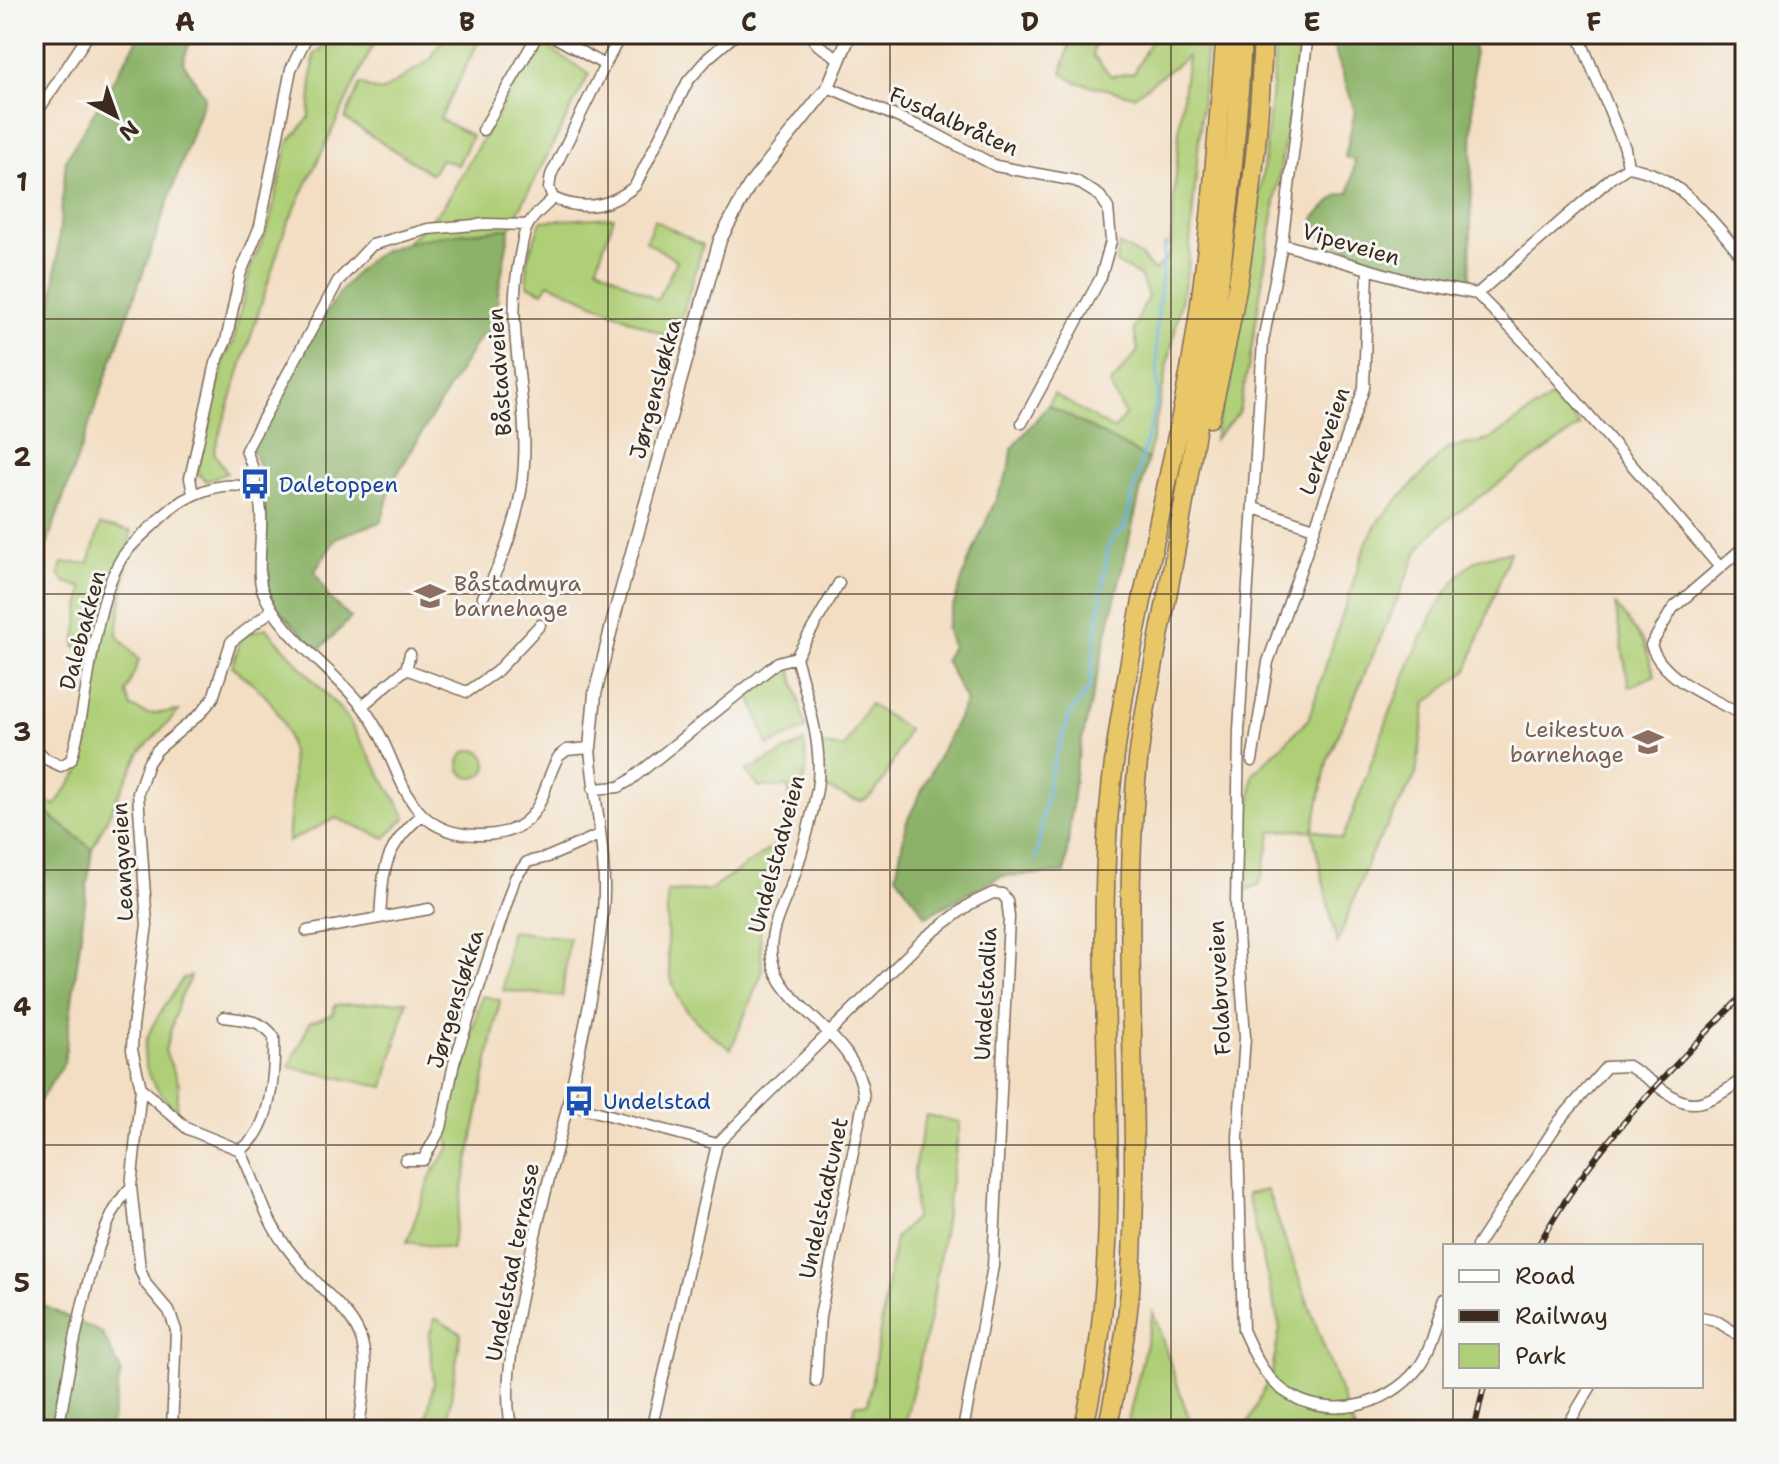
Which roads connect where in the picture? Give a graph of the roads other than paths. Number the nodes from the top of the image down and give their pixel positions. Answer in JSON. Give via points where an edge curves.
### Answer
{"nodes":[{"id":1,"x":89,"y":34,"type":"edge"},
{"id":2,"x":308,"y":34,"type":"edge"},
{"id":3,"x":538,"y":34,"type":"edge"},
{"id":4,"x":549,"y":34,"type":"edge"},
{"id":5,"x":621,"y":34,"type":"edge"},
{"id":6,"x":736,"y":34,"type":"edge"},
{"id":7,"x":809,"y":34,"type":"edge"},
{"id":8,"x":850,"y":34,"type":"edge"},
{"id":9,"x":1219,"y":34,"type":"edge"},
{"id":10,"x":1226,"y":34,"type":"edge"},
{"id":11,"x":1242,"y":34,"type":"edge"},
{"id":12,"x":1263,"y":34,"type":"edge"},
{"id":13,"x":1308,"y":34,"type":"edge"},
{"id":14,"x":1578,"y":34,"type":"edge"},
{"id":15,"x":840,"y":59,"type":"junction"},
{"id":16,"x":605,"y":65,"type":"junction"},
{"id":17,"x":1223,"y":65,"type":"junction"},
{"id":18,"x":828,"y":87,"type":"junction"},
{"id":19,"x":34,"y":117,"type":"edge"},
{"id":20,"x":483,"y":130,"type":"dead end"},
{"id":21,"x":1628,"y":167,"type":"junction"},
{"id":22,"x":553,"y":198,"type":"junction"},
{"id":23,"x":528,"y":225,"type":"junction"},
{"id":24,"x":1282,"y":244,"type":"junction"},
{"id":25,"x":1745,"y":260,"type":"edge"},
{"id":26,"x":1368,"y":270,"type":"junction"},
{"id":27,"x":1477,"y":294,"type":"junction"},
{"id":28,"x":1022,"y":423,"type":"dead end"},
{"id":29,"x":253,"y":488,"type":"junction"},
{"id":30,"x":193,"y":494,"type":"junction"},
{"id":31,"x":1254,"y":508,"type":"junction"},
{"id":32,"x":1314,"y":528,"type":"junction"},
{"id":33,"x":1745,"y":546,"type":"edge"},
{"id":34,"x":1719,"y":566,"type":"junction"},
{"id":35,"x":839,"y":583,"type":"dead end"},
{"id":36,"x":1170,"y":583,"type":"junction"},
{"id":37,"x":483,"y":597,"type":"dead end"},
{"id":38,"x":272,"y":610,"type":"junction"},
{"id":39,"x":540,"y":625,"type":"dead end"},
{"id":40,"x":410,"y":654,"type":"dead end"},
{"id":41,"x":796,"y":657,"type":"junction"},
{"id":42,"x":406,"y":669,"type":"junction"},
{"id":43,"x":362,"y":706,"type":"junction"},
{"id":44,"x":1745,"y":716,"type":"edge"},
{"id":45,"x":34,"y":747,"type":"edge"},
{"id":46,"x":590,"y":748,"type":"junction"},
{"id":47,"x":1252,"y":761,"type":"dead end"},
{"id":48,"x":593,"y":789,"type":"junction"},
{"id":49,"x":421,"y":816,"type":"junction"},
{"id":50,"x":599,"y":835,"type":"junction"},
{"id":51,"x":429,"y":909,"type":"dead end"},
{"id":52,"x":380,"y":918,"type":"junction"},
{"id":53,"x":307,"y":931,"type":"dead end"},
{"id":54,"x":224,"y":1017,"type":"dead end"},
{"id":55,"x":830,"y":1033,"type":"junction"},
{"id":56,"x":1745,"y":1077,"type":"edge"},
{"id":57,"x":141,"y":1088,"type":"junction"},
{"id":58,"x":568,"y":1104,"type":"junction"},
{"id":59,"x":717,"y":1144,"type":"junction"},
{"id":60,"x":240,"y":1150,"type":"junction"},
{"id":61,"x":405,"y":1160,"type":"dead end"},
{"id":62,"x":131,"y":1187,"type":"junction"},
{"id":63,"x":1478,"y":1244,"type":"edge"},
{"id":64,"x":1443,"y":1306,"type":"edge"},
{"id":65,"x":1703,"y":1317,"type":"edge"},
{"id":66,"x":1745,"y":1339,"type":"edge"},
{"id":67,"x":816,"y":1381,"type":"dead end"},
{"id":68,"x":1590,"y":1388,"type":"edge"},
{"id":69,"x":58,"y":1430,"type":"edge"},
{"id":70,"x":172,"y":1430,"type":"edge"},
{"id":71,"x":358,"y":1430,"type":"edge"},
{"id":72,"x":513,"y":1430,"type":"edge"},
{"id":73,"x":651,"y":1430,"type":"edge"},
{"id":74,"x":963,"y":1430,"type":"edge"},
{"id":75,"x":1083,"y":1430,"type":"edge"},
{"id":76,"x":1107,"y":1430,"type":"edge"},
{"id":77,"x":1565,"y":1430,"type":"edge"}],
"edges":[{"from":1,"to":19,"type":"street"},
{"from":2,"to":30,"type":"street","via":[[291,69],[260,226],[240,275],[216,363],[190,478]]},
{"from":3,"to":20,"type":"street"},
{"from":4,"to":16,"type":"street"},
{"from":5,"to":16,"type":"street"},
{"from":6,"to":22,"type":"street","via":[[688,81],[635,186],[605,204],[583,207]]},
{"from":7,"to":15,"type":"street"},
{"from":8,"to":15,"type":"street","name":"Jørgensløkka"},
{"from":9,"to":17,"type":"highway"},
{"from":10,"to":17,"type":"highway"},
{"from":11,"to":36,"type":"highway","via":[[1239,129],[1223,273]]},
{"from":12,"to":36,"type":"highway","via":[[1258,146],[1234,319]]},
{"from":13,"to":24,"type":"street","name":"Vipeveien"},
{"from":14,"to":21,"type":"street"},
{"from":15,"to":18,"type":"street","name":"Jørgensløkka"},
{"from":16,"to":22,"type":"street","via":[[551,175]]},
{"from":17,"to":75,"type":"highway","via":[[1212,209],[1192,359],[1134,644],[1109,811],[1105,960],[1110,1228],[1098,1360]]},
{"from":18,"to":28,"type":"street","name":"Fusdalbråten","via":[[996,166],[1076,181],[1100,196],[1108,208],[1111,241],[1101,277]]},
{"from":18,"to":46,"type":"street","name":"Jørgensløkka","via":[[749,186],[720,240],[615,613],[595,694]]},
{"from":21,"to":25,"type":"street","via":[[1667,180],[1688,196]]},
{"from":21,"to":27,"type":"street"},
{"from":22,"to":23,"type":"street"},
{"from":23,"to":29,"type":"street","via":[[428,229],[389,238],[357,257],[338,281],[249,439]]},
{"from":23,"to":37,"type":"street","name":"Båstadveien","via":[[513,294],[524,466],[500,564]]},
{"from":24,"to":26,"type":"street","name":"Vipeveien"},
{"from":24,"to":31,"type":"street","name":"Folabruveien","via":[[1263,341]]},
{"from":26,"to":27,"type":"street","name":"Vipeveien"},
{"from":26,"to":32,"type":"street","name":"Lerkeveien","via":[[1364,388]]},
{"from":27,"to":34,"type":"street","via":[[1537,355]]},
{"from":29,"to":30,"type":"street"},
{"from":29,"to":38,"type":"street","via":[[260,501],[260,585]]},
{"from":30,"to":45,"type":"street","name":"Dalebakken","via":[[175,505],[121,560],[99,626],[71,760],[52,764]]},
{"from":31,"to":32,"type":"street","name":"Lerkeveien"},
{"from":31,"to":64,"type":"street","name":"Folabruveien","via":[[1236,844],[1245,1037],[1238,1137],[1243,1330],[1256,1358],[1283,1390],[1314,1406],[1347,1407],[1386,1395],[1417,1369]]},
{"from":32,"to":47,"type":"street","name":"Lerkeveien","via":[[1268,662]]},
{"from":33,"to":34,"type":"street"},
{"from":34,"to":44,"type":"street","via":[[1673,608],[1651,645],[1656,660],[1674,675]]},
{"from":35,"to":41,"type":"street"},
{"from":36,"to":76,"type":"highway","via":[[1145,703],[1134,814],[1133,1228],[1130,1293]]},
{"from":38,"to":43,"type":"street"},
{"from":38,"to":57,"type":"street","name":"Leangveien","via":[[231,642],[213,698],[157,750],[142,777],[137,810],[147,925],[132,1050]]},
{"from":39,"to":42,"type":"street","via":[[496,672],[467,692]]},
{"from":40,"to":42,"type":"street"},
{"from":41,"to":48,"type":"street","via":[[778,662],[629,781]]},
{"from":41,"to":55,"type":"street","name":"Undelstadveien","via":[[819,767],[795,873],[774,930],[772,961],[788,988]]},
{"from":42,"to":43,"type":"street"},
{"from":43,"to":49,"type":"street"},
{"from":46,"to":48,"type":"street","name":"Jørgensløkka"},
{"from":46,"to":49,"type":"street","via":[[559,756],[536,810],[514,830],[458,835]]},
{"from":48,"to":50,"type":"street","name":"Jørgensløkka"},
{"from":49,"to":52,"type":"street","via":[[395,841],[387,859]]},
{"from":50,"to":58,"type":"street","name":"Jørgensløkka","via":[[603,912]]},
{"from":50,"to":61,"type":"street","name":"Jørgensløkka","via":[[527,862],[515,878],[454,1063],[441,1128],[423,1160]]},
{"from":51,"to":52,"type":"street"},
{"from":52,"to":53,"type":"street"},
{"from":54,"to":60,"type":"street","via":[[257,1022],[274,1037],[263,1122]]},
{"from":55,"to":59,"type":"street","name":"Undelstadlia"},
{"from":55,"to":67,"type":"street","name":"Undelstadtunet","via":[[857,1068],[864,1098],[820,1316]]},
{"from":55,"to":74,"type":"street","name":"Undelstadlia","via":[[925,938],[970,904],[993,893],[1007,900],[993,1266]]},
{"from":56,"to":63,"type":"street","via":[[1705,1102],[1682,1104],[1628,1066],[1606,1067],[1560,1120]]},
{"from":57,"to":60,"type":"street","via":[[188,1129]]},
{"from":57,"to":62,"type":"street","name":"Leangveien"},
{"from":58,"to":59,"type":"street"},
{"from":58,"to":72,"type":"street","name":"Undelstad terrasse","via":[[515,1336],[508,1393]]},
{"from":59,"to":73,"type":"street"},
{"from":60,"to":71,"type":"street","via":[[285,1245],[360,1330],[366,1366]]},
{"from":62,"to":69,"type":"street","name":"Leangveien","via":[[115,1209],[93,1268]]},
{"from":62,"to":70,"type":"street","via":[[140,1269],[176,1330]]},
{"from":65,"to":66,"type":"street"},
{"from":68,"to":77,"type":"street"}]}
